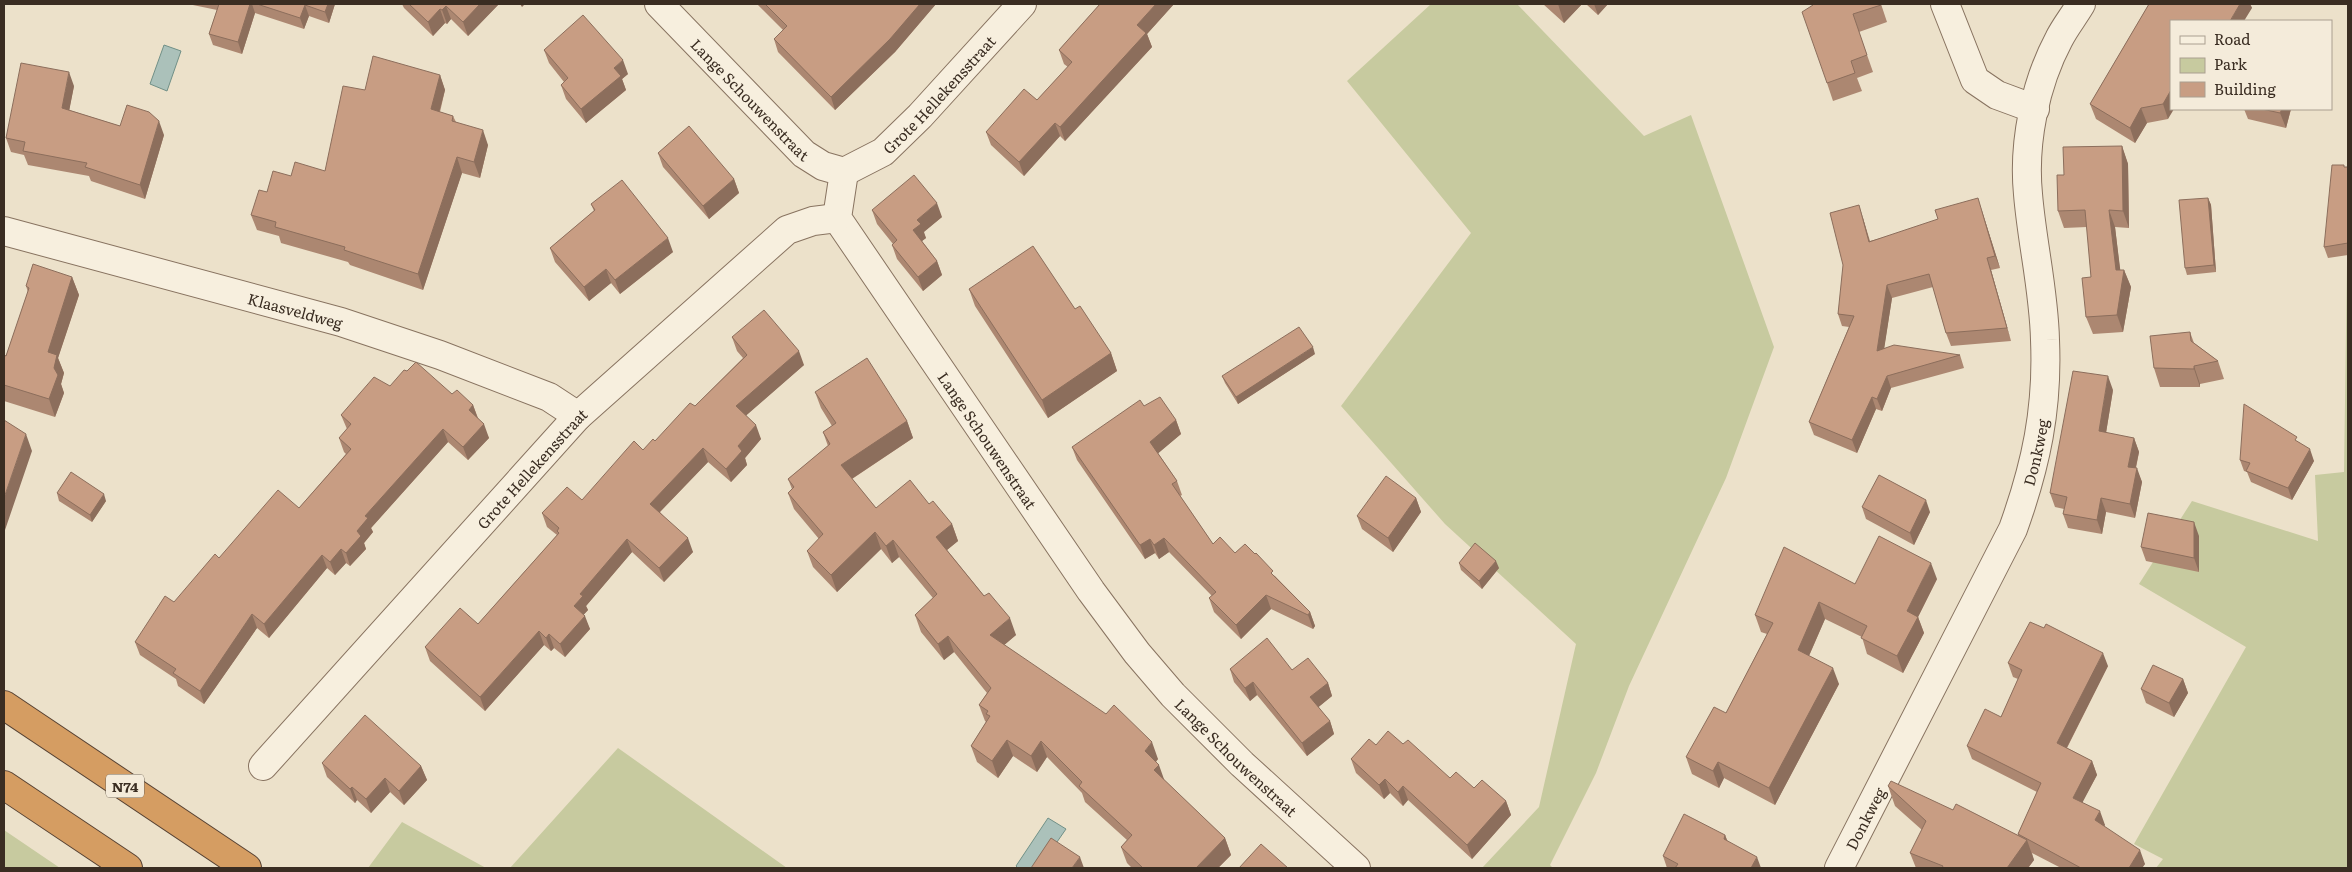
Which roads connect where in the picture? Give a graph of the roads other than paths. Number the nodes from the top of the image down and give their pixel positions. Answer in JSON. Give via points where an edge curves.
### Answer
{"nodes":[{"id":1,"x":658,"y":4,"type":"edge"},
{"id":2,"x":1022,"y":4,"type":"edge"},
{"id":3,"x":1945,"y":4,"type":"edge"},
{"id":4,"x":2081,"y":4,"type":"edge"},
{"id":5,"x":2035,"y":109,"type":"junction"},
{"id":6,"x":844,"y":172,"type":"junction"},
{"id":7,"x":837,"y":218,"type":"junction"},
{"id":8,"x":4,"y":231,"type":"edge"},
{"id":9,"x":578,"y":416,"type":"junction"},
{"id":10,"x":4,"y":705,"type":"edge"},
{"id":11,"x":263,"y":766,"type":"dead end"},
{"id":12,"x":4,"y":785,"type":"edge"},
{"id":13,"x":128,"y":868,"type":"edge"},
{"id":14,"x":246,"y":868,"type":"edge"},
{"id":15,"x":1356,"y":868,"type":"edge"},
{"id":16,"x":1839,"y":868,"type":"edge"}],
"edges":[{"from":1,"to":6,"type":"street","name":"Lange Schouwenstraat","via":[[804,154],[823,166]]},
{"from":2,"to":6,"type":"street","name":"Grote Hellekensstraat","via":[[883,152]]},
{"from":3,"to":5,"type":"street","via":[[1975,80],[1997,95]]},
{"from":4,"to":5,"type":"street","name":"Donkweg","via":[[2059,39]]},
{"from":5,"to":16,"type":"street","name":"Donkweg","via":[[2027,160],[2045,339],[2044,413],[2038,450],[2013,529]]},
{"from":6,"to":7,"type":"street"},
{"from":7,"to":9,"type":"street","name":"Grote Hellekensstraat","via":[[813,221],[788,230]]},
{"from":7,"to":15,"type":"street","name":"Lange Schouwenstraat","via":[[1137,653],[1173,695],[1242,764]]},
{"from":8,"to":9,"type":"street","name":"Klaasveldweg","via":[[350,325],[549,397]]},
{"from":9,"to":11,"type":"street","name":"Grote Hellekensstraat"},
{"from":10,"to":14,"type":"highway","number":"N74"},
{"from":12,"to":13,"type":"highway"}]}
